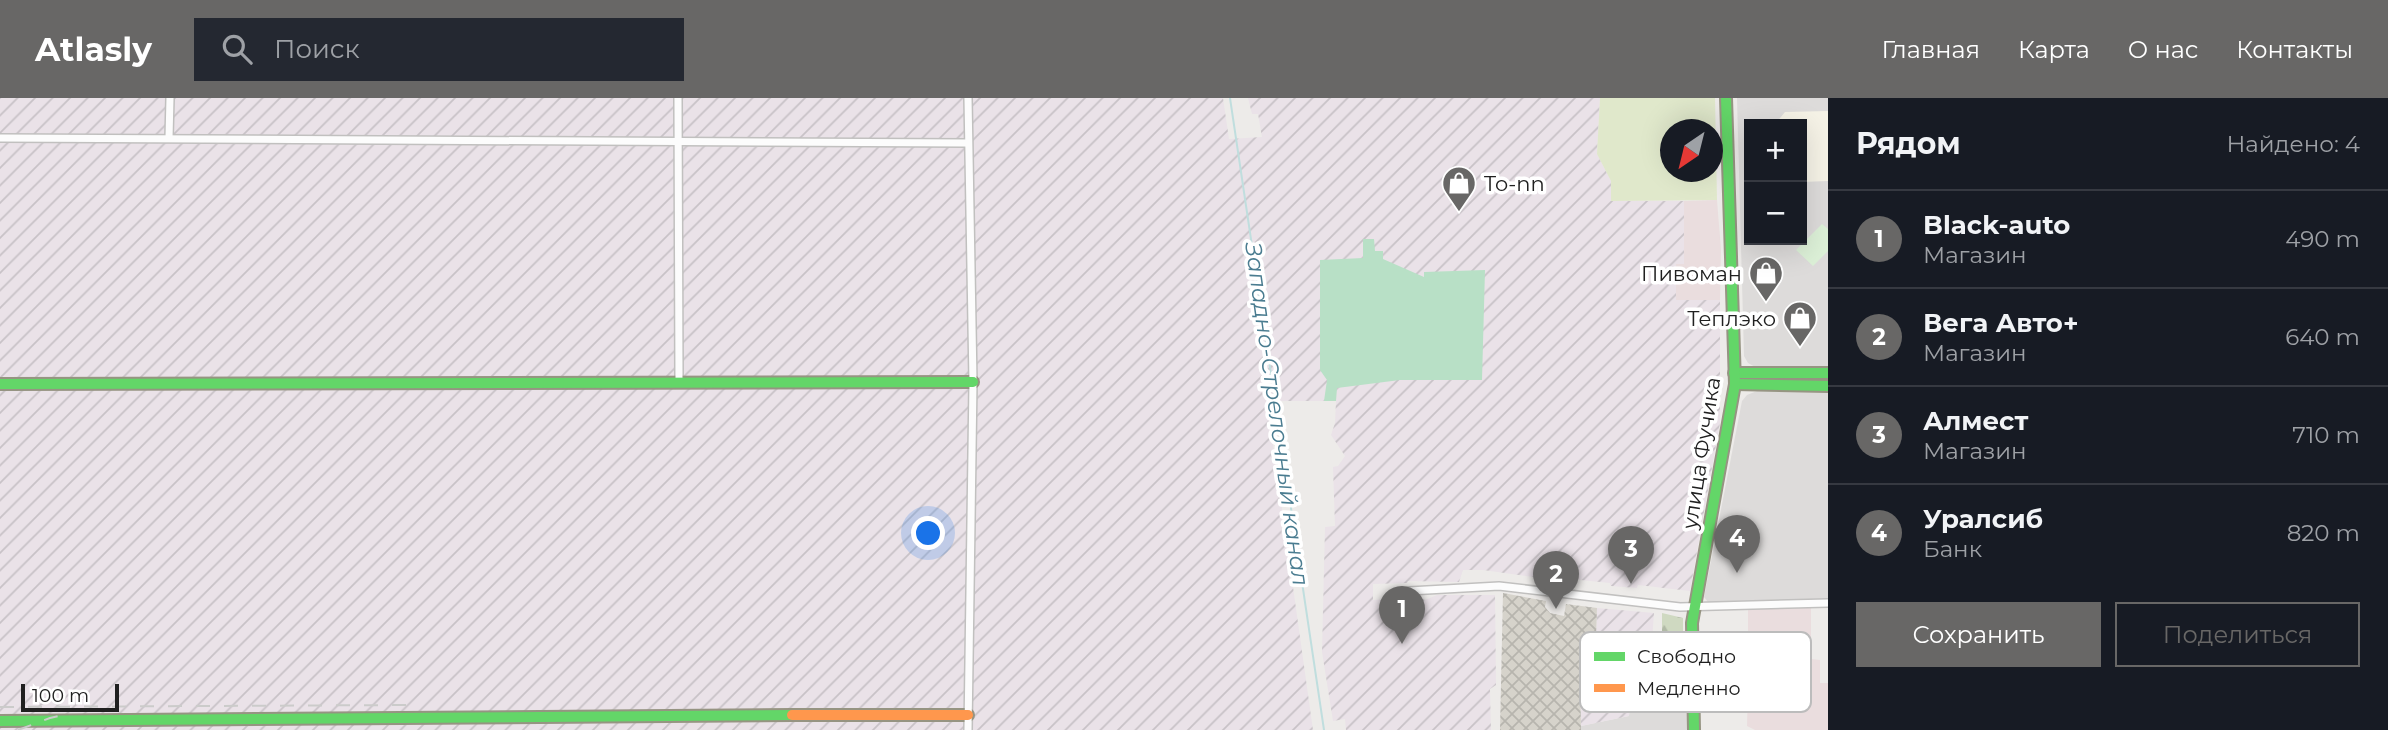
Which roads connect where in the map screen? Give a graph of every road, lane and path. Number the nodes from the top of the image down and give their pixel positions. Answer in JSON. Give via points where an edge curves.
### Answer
{"nodes":[{"id":1,"x":170,"y":98,"type":"edge"},
{"id":2,"x":677,"y":98,"type":"edge"},
{"id":3,"x":968,"y":98,"type":"edge"},
{"id":4,"x":1726,"y":98,"type":"edge"},
{"id":5,"x":0,"y":138,"type":"edge"},
{"id":6,"x":169,"y":138,"type":"junction"},
{"id":7,"x":677,"y":142,"type":"junction"},
{"id":8,"x":968,"y":143,"type":"junction"},
{"id":9,"x":1828,"y":373,"type":"edge"},
{"id":10,"x":1735,"y":379,"type":"junction"},
{"id":11,"x":973,"y":382,"type":"junction"},
{"id":12,"x":680,"y":383,"type":"junction"},
{"id":13,"x":0,"y":384,"type":"edge"},
{"id":14,"x":1828,"y":386,"type":"edge"},
{"id":15,"x":1409,"y":591,"type":"dead end"},
{"id":16,"x":1828,"y":603,"type":"edge"},
{"id":17,"x":1695,"y":606,"type":"junction"},
{"id":18,"x":1693,"y":632,"type":"edge"},
{"id":19,"x":1694,"y":712,"type":"edge"},
{"id":20,"x":968,"y":715,"type":"junction"},
{"id":21,"x":0,"y":721,"type":"edge"},
{"id":22,"x":968,"y":730,"type":"edge"},
{"id":23,"x":1694,"y":730,"type":"edge"}],
"edges":[{"from":1,"to":6,"type":"street"},
{"from":2,"to":7,"type":"street"},
{"from":3,"to":8,"type":"street"},
{"from":4,"to":10,"type":"street","name":"улица Фучика"},
{"from":5,"to":6,"type":"street"},
{"from":6,"to":7,"type":"street"},
{"from":7,"to":8,"type":"street"},
{"from":7,"to":12,"type":"street"},
{"from":8,"to":11,"type":"street"},
{"from":9,"to":10,"type":"street"},
{"from":10,"to":14,"type":"street"},
{"from":10,"to":17,"type":"street","name":"улица Фучика"},
{"from":11,"to":12,"type":"street"},
{"from":11,"to":20,"type":"street"},
{"from":12,"to":13,"type":"street"},
{"from":15,"to":17,"type":"street","via":[[1499,586]]},
{"from":16,"to":17,"type":"street"},
{"from":17,"to":18,"type":"street","name":"улица Фучика"},
{"from":19,"to":23,"type":"street","name":"улица Фучика"},
{"from":20,"to":21,"type":"street"},
{"from":20,"to":22,"type":"street"}]}
